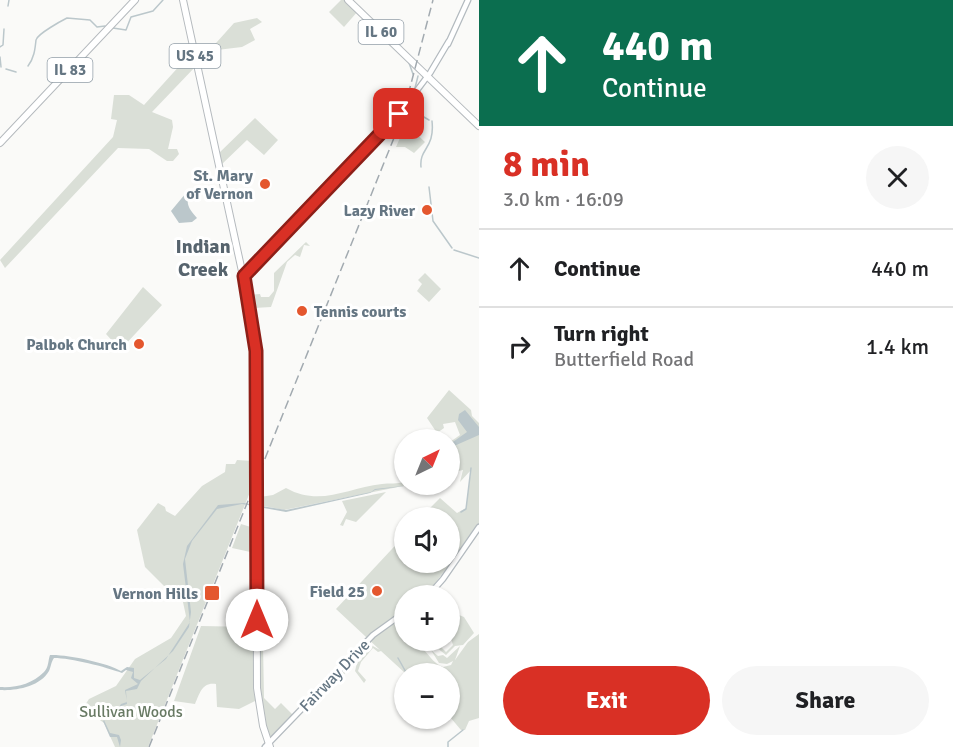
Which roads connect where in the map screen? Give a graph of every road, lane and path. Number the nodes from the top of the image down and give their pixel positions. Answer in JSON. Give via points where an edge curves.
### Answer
{"nodes":[{"id":1,"x":135,"y":0,"type":"edge"},
{"id":2,"x":183,"y":0,"type":"edge"},
{"id":3,"x":350,"y":0,"type":"edge"},
{"id":4,"x":468,"y":0,"type":"edge"},
{"id":5,"x":429,"y":77,"type":"junction"},
{"id":6,"x":479,"y":125,"type":"edge"},
{"id":7,"x":0,"y":145,"type":"edge"},
{"id":8,"x":243,"y":275,"type":"junction"},
{"id":9,"x":479,"y":528,"type":"edge"},
{"id":10,"x":438,"y":585,"type":"edge"},
{"id":11,"x":394,"y":621,"type":"edge"},
{"id":12,"x":394,"y":621,"type":"edge"},
{"id":13,"x":265,"y":733,"type":"junction"},
{"id":14,"x":275,"y":737,"type":"junction"},
{"id":15,"x":268,"y":746,"type":"edge"}],
"edges":[{"from":1,"to":7,"type":"main road","number":"IL 83"},
{"from":2,"to":8,"type":"main road","number":"US 45"},
{"from":3,"to":5,"type":"main road","number":"IL 60"},
{"from":4,"to":5,"type":"main road"},
{"from":5,"to":6,"type":"main road","number":"IL 60"},
{"from":5,"to":8,"type":"main road"},
{"from":8,"to":13,"type":"main road","number":"US 45","via":[[256,348],[257,688]]},
{"from":9,"to":10,"type":"main road"},
{"from":11,"to":14,"type":"main road","name":"Fairway Drive","via":[[373,635]]},
{"from":12,"to":15,"type":"main road","name":"Fairway Drive","via":[[377,633]]},
{"from":13,"to":14,"type":"main road"},
{"from":13,"to":15,"type":"main road","number":"US 45"},
{"from":14,"to":15,"type":"main road","name":"Fairway Drive"}]}
